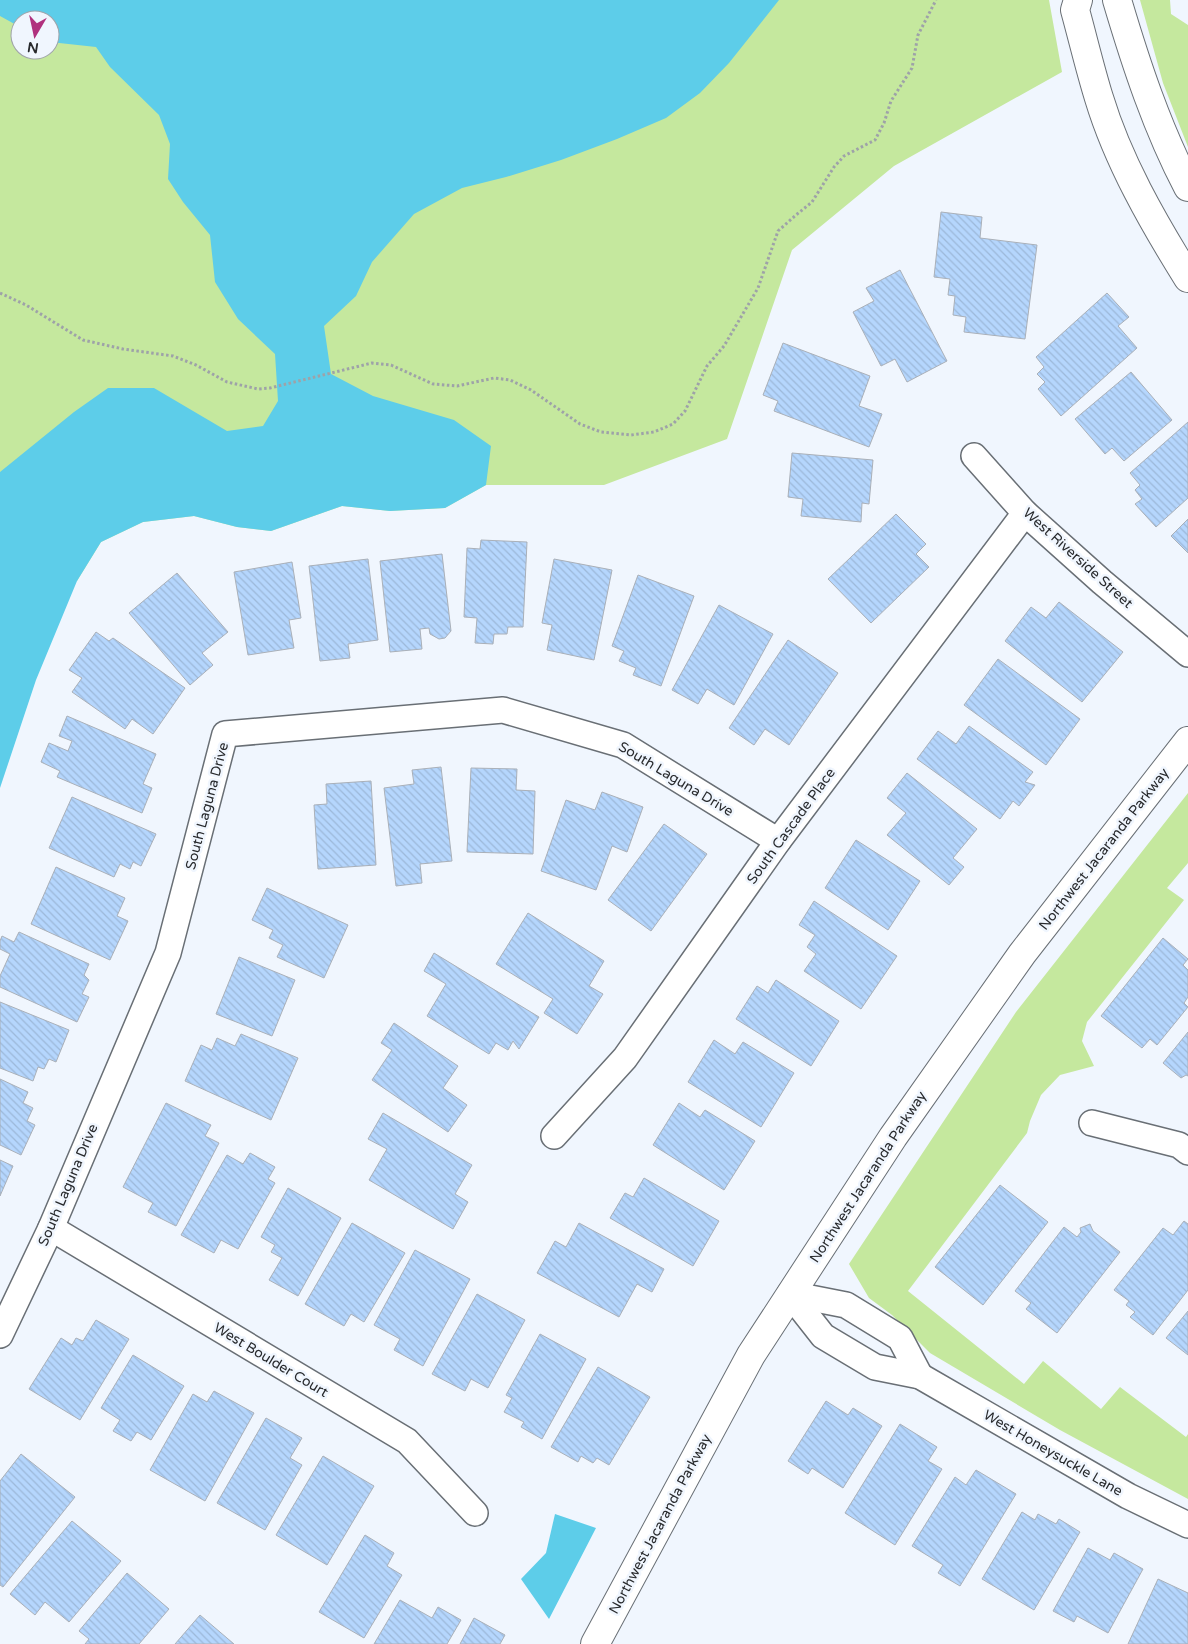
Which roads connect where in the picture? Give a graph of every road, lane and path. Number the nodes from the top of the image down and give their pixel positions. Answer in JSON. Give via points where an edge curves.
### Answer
{"nodes":[{"id":1,"x":936,"y":0,"type":"edge"},
{"id":2,"x":1078,"y":0,"type":"edge"},
{"id":3,"x":1117,"y":0,"type":"edge"},
{"id":4,"x":1188,"y":187,"type":"edge"},
{"id":5,"x":1188,"y":278,"type":"edge"},
{"id":6,"x":0,"y":293,"type":"edge"},
{"id":7,"x":974,"y":456,"type":"dead end"},
{"id":8,"x":1025,"y":513,"type":"junction"},
{"id":9,"x":1188,"y":654,"type":"edge"},
{"id":10,"x":1188,"y":741,"type":"edge"},
{"id":11,"x":778,"y":842,"type":"junction"},
{"id":12,"x":1092,"y":1124,"type":"dead end"},
{"id":13,"x":554,"y":1136,"type":"dead end"},
{"id":14,"x":1188,"y":1152,"type":"edge"},
{"id":15,"x":51,"y":1228,"type":"junction"},
{"id":16,"x":790,"y":1294,"type":"junction"},
{"id":17,"x":0,"y":1335,"type":"edge"},
{"id":18,"x":920,"y":1376,"type":"junction"},
{"id":19,"x":475,"y":1513,"type":"dead end"},
{"id":20,"x":1188,"y":1525,"type":"edge"},
{"id":21,"x":595,"y":1644,"type":"edge"}],
"edges":[{"from":1,"to":6,"type":"path","via":[[918,35],[912,68],[891,101],[875,140],[844,156],[812,202],[778,232],[758,288],[724,346],[707,366],[685,411],[673,424],[654,432],[631,435],[601,432],[580,424],[531,390],[510,380],[494,378],[457,386],[433,384],[391,365],[372,363],[344,368],[258,389],[227,382],[173,356],[83,340]]},
{"from":2,"to":5,"type":"street","via":[[1075,10],[1099,99],[1130,176]]},
{"from":3,"to":4,"type":"street","via":[[1137,69]]},
{"from":7,"to":8,"type":"street","name":"West Riverside Street"},
{"from":8,"to":9,"type":"street","name":"West Riverside Street"},
{"from":8,"to":11,"type":"street","name":"South Cascade Place"},
{"from":10,"to":16,"type":"street","name":"Northwest Jacaranda Parkway","via":[[1022,954],[893,1137]]},
{"from":11,"to":13,"type":"street","name":"South Cascade Place","via":[[625,1058]]},
{"from":11,"to":15,"type":"street","name":"South Laguna Drive","via":[[623,745],[503,710],[226,734],[168,953]]},
{"from":12,"to":14,"type":"street","via":[[1179,1145]]},
{"from":15,"to":17,"type":"street","name":"South Laguna Drive"},
{"from":15,"to":19,"type":"street","name":"West Boulder Court","via":[[407,1441]]},
{"from":16,"to":18,"type":"street","name":"West Honeysuckle Lane","via":[[823,1336],[875,1367]]},
{"from":16,"to":18,"type":"street","via":[[846,1305],[900,1338]]},
{"from":16,"to":21,"type":"street","name":"Northwest Jacaranda Parkway","via":[[751,1356]]},
{"from":18,"to":20,"type":"street","name":"West Honeysuckle Lane","via":[[1128,1496]]}]}
